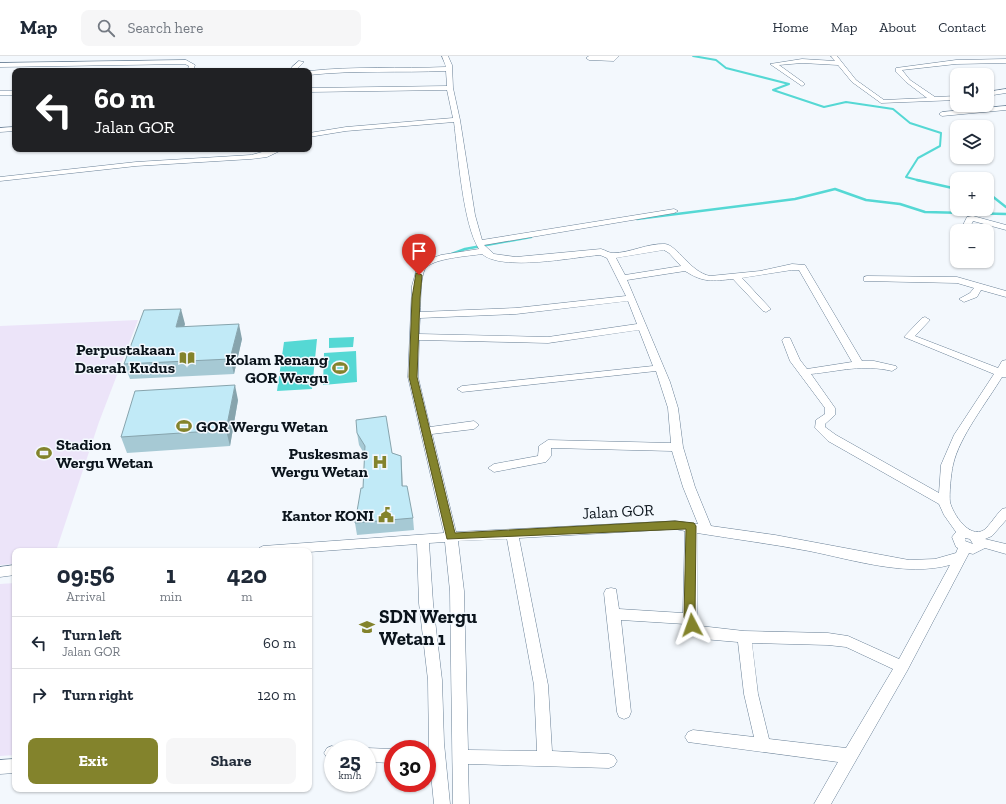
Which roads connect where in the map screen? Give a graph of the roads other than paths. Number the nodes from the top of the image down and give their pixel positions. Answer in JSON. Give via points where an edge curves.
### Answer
{"nodes":[{"id":1,"x":445,"y":56,"type":"edge"},
{"id":2,"x":616,"y":56,"type":"edge"},
{"id":3,"x":834,"y":56,"type":"edge"},
{"id":4,"x":589,"y":58,"type":"dead end"},
{"id":5,"x":188,"y":59,"type":"edge"},
{"id":6,"x":1006,"y":61,"type":"edge"},
{"id":7,"x":143,"y":62,"type":"junction"},
{"id":8,"x":301,"y":62,"type":"dead end"},
{"id":9,"x":74,"y":63,"type":"junction"},
{"id":10,"x":103,"y":63,"type":"junction"},
{"id":11,"x":838,"y":63,"type":"junction"},
{"id":12,"x":0,"y":65,"type":"edge"},
{"id":13,"x":70,"y":68,"type":"edge"},
{"id":14,"x":100,"y":68,"type":"edge"},
{"id":15,"x":141,"y":68,"type":"edge"},
{"id":16,"x":191,"y":68,"type":"edge"},
{"id":17,"x":295,"y":68,"type":"edge"},
{"id":18,"x":449,"y":69,"type":"junction"},
{"id":19,"x":312,"y":72,"type":"edge"},
{"id":20,"x":802,"y":84,"type":"dead end"},
{"id":21,"x":450,"y":88,"type":"junction"},
{"id":22,"x":312,"y":90,"type":"edge"},
{"id":23,"x":1006,"y":91,"type":"edge"},
{"id":24,"x":0,"y":93,"type":"edge"},
{"id":25,"x":12,"y":93,"type":"edge"},
{"id":26,"x":994,"y":93,"type":"edge"},
{"id":27,"x":950,"y":99,"type":"edge"},
{"id":28,"x":935,"y":100,"type":"junction"},
{"id":29,"x":1006,"y":108,"type":"edge"},
{"id":30,"x":942,"y":114,"type":"dead end"},
{"id":31,"x":457,"y":120,"type":"junction"},
{"id":32,"x":12,"y":129,"type":"edge"},
{"id":33,"x":0,"y":130,"type":"edge"},
{"id":34,"x":312,"y":135,"type":"edge"},
{"id":35,"x":272,"y":152,"type":"edge"},
{"id":36,"x":0,"y":179,"type":"edge"},
{"id":37,"x":674,"y":211,"type":"dead end"},
{"id":38,"x":968,"y":224,"type":"edge"},
{"id":39,"x":993,"y":224,"type":"edge"},
{"id":40,"x":994,"y":224,"type":"edge"},
{"id":41,"x":1006,"y":228,"type":"edge"},
{"id":42,"x":481,"y":247,"type":"junction"},
{"id":43,"x":611,"y":256,"type":"junction"},
{"id":44,"x":687,"y":268,"type":"junction"},
{"id":45,"x":736,"y":277,"type":"junction"},
{"id":46,"x":622,"y":278,"type":"junction"},
{"id":47,"x":867,"y":279,"type":"dead end"},
{"id":48,"x":979,"y":286,"type":"junction"},
{"id":49,"x":1006,"y":294,"type":"edge"},
{"id":50,"x":631,"y":298,"type":"junction"},
{"id":51,"x":964,"y":299,"type":"dead end"},
{"id":52,"x":766,"y":309,"type":"dead end"},
{"id":53,"x":415,"y":315,"type":"junction"},
{"id":54,"x":925,"y":320,"type":"dead end"},
{"id":55,"x":643,"y":326,"type":"junction"},
{"id":56,"x":414,"y":337,"type":"junction"},
{"id":57,"x":787,"y":340,"type":"dead end"},
{"id":58,"x":1006,"y":363,"type":"edge"},
{"id":59,"x":858,"y":364,"type":"junction"},
{"id":60,"x":659,"y":368,"type":"junction"},
{"id":61,"x":892,"y":368,"type":"dead end"},
{"id":62,"x":804,"y":372,"type":"junction"},
{"id":63,"x":1002,"y":374,"type":"edge"},
{"id":64,"x":462,"y":390,"type":"dead end"},
{"id":65,"x":474,"y":425,"type":"dead end"},
{"id":66,"x":425,"y":431,"type":"junction"},
{"id":67,"x":677,"y":447,"type":"junction"},
{"id":68,"x":494,"y":468,"type":"dead end"},
{"id":69,"x":944,"y":501,"type":"junction"},
{"id":70,"x":1006,"y":512,"type":"edge"},
{"id":71,"x":691,"y":526,"type":"junction"},
{"id":72,"x":706,"y":528,"type":"junction"},
{"id":73,"x":963,"y":533,"type":"junction"},
{"id":74,"x":512,"y":534,"type":"junction"},
{"id":75,"x":447,"y":537,"type":"junction"},
{"id":76,"x":423,"y":539,"type":"junction"},
{"id":77,"x":978,"y":540,"type":"junction"},
{"id":78,"x":308,"y":548,"type":"edge"},
{"id":79,"x":1006,"y":549,"type":"edge"},
{"id":80,"x":963,"y":552,"type":"junction"},
{"id":81,"x":12,"y":570,"type":"edge"},
{"id":82,"x":0,"y":572,"type":"edge"},
{"id":83,"x":611,"y":593,"type":"dead end"},
{"id":84,"x":613,"y":614,"type":"junction"},
{"id":85,"x":690,"y":619,"type":"junction"},
{"id":86,"x":744,"y":636,"type":"junction"},
{"id":87,"x":902,"y":667,"type":"junction"},
{"id":88,"x":624,"y":712,"type":"dead end"},
{"id":89,"x":693,"y":737,"type":"dead end"},
{"id":90,"x":433,"y":740,"type":"edge"},
{"id":91,"x":763,"y":745,"type":"junction"},
{"id":92,"x":851,"y":756,"type":"junction"},
{"id":93,"x":460,"y":757,"type":"junction"},
{"id":94,"x":545,"y":758,"type":"junction"},
{"id":95,"x":609,"y":761,"type":"dead end"},
{"id":96,"x":12,"y":766,"type":"edge"},
{"id":97,"x":0,"y":767,"type":"edge"},
{"id":98,"x":436,"y":776,"type":"edge"},
{"id":99,"x":442,"y":804,"type":"edge"},
{"id":100,"x":461,"y":804,"type":"edge"},
{"id":101,"x":822,"y":804,"type":"edge"}],
"edges":[{"from":1,"to":18,"type":"street"},
{"from":2,"to":4,"type":"street","via":[[614,59]]},
{"from":3,"to":11,"type":"street"},
{"from":5,"to":7,"type":"street"},
{"from":5,"to":16,"type":"street"},
{"from":6,"to":28,"type":"street","via":[[956,62],[898,69],[908,81]]},
{"from":7,"to":10,"type":"street"},
{"from":7,"to":15,"type":"street"},
{"from":8,"to":17,"type":"street"},
{"from":9,"to":10,"type":"street"},
{"from":9,"to":12,"type":"street"},
{"from":9,"to":13,"type":"street"},
{"from":10,"to":14,"type":"street"},
{"from":11,"to":20,"type":"street","via":[[802,61],[773,64]]},
{"from":11,"to":28,"type":"street","via":[[854,81],[883,102]]},
{"from":18,"to":19,"type":"street"},
{"from":18,"to":21,"type":"street"},
{"from":21,"to":22,"type":"street"},
{"from":21,"to":31,"type":"street"},
{"from":23,"to":26,"type":"street"},
{"from":24,"to":25,"type":"street"},
{"from":27,"to":28,"type":"street"},
{"from":29,"to":30,"type":"street"},
{"from":31,"to":34,"type":"street","via":[[346,129]]},
{"from":31,"to":42,"type":"street","via":[[471,215]]},
{"from":32,"to":33,"type":"street"},
{"from":35,"to":36,"type":"street","via":[[251,157],[121,166]]},
{"from":37,"to":42,"type":"street"},
{"from":38,"to":39,"type":"street","via":[[973,218]]},
{"from":40,"to":41,"type":"street"},
{"from":42,"to":43,"type":"street","via":[[491,256],[510,259],[601,252]]},
{"from":42,"to":53,"type":"street","via":[[423,265],[417,286]]},
{"from":43,"to":44,"type":"street","via":[[665,247]]},
{"from":43,"to":46,"type":"street"},
{"from":44,"to":45,"type":"street","via":[[704,279]]},
{"from":44,"to":46,"type":"street"},
{"from":45,"to":52,"type":"street"},
{"from":45,"to":59,"type":"street","via":[[802,267]]},
{"from":46,"to":50,"type":"street"},
{"from":47,"to":48,"type":"street","via":[[944,279]]},
{"from":48,"to":49,"type":"street"},
{"from":48,"to":51,"type":"street","via":[[974,295]]},
{"from":50,"to":53,"type":"street","via":[[516,311]]},
{"from":50,"to":55,"type":"street"},
{"from":53,"to":56,"type":"street"},
{"from":54,"to":63,"type":"street","via":[[909,337]]},
{"from":55,"to":56,"type":"street","via":[[548,340]]},
{"from":55,"to":60,"type":"street"},
{"from":56,"to":66,"type":"street","via":[[413,377]]},
{"from":57,"to":62,"type":"street","via":[[795,361]]},
{"from":58,"to":63,"type":"street"},
{"from":59,"to":61,"type":"street"},
{"from":59,"to":62,"type":"street"},
{"from":60,"to":64,"type":"street"},
{"from":60,"to":67,"type":"street","via":[[672,408]]},
{"from":62,"to":69,"type":"street","via":[[830,408],[830,415],[820,423],[820,428],[832,438]]},
{"from":63,"to":69,"type":"street","via":[[960,435],[951,454],[947,465]]},
{"from":65,"to":66,"type":"street"},
{"from":66,"to":75,"type":"street"},
{"from":67,"to":68,"type":"street","via":[[548,444],[545,446],[545,456],[542,459]]},
{"from":67,"to":72,"type":"street","via":[[689,487]]},
{"from":69,"to":73,"type":"street","via":[[948,512]]},
{"from":70,"to":77,"type":"street","via":[[988,533]]},
{"from":71,"to":72,"type":"street","name":"Jalan GOR"},
{"from":71,"to":74,"type":"street","name":"Jalan GOR"},
{"from":71,"to":85,"type":"street"},
{"from":72,"to":80,"type":"street","name":"Jalan GOR","via":[[909,565],[935,564]]},
{"from":73,"to":77,"type":"street"},
{"from":73,"to":80,"type":"street","via":[[958,540]]},
{"from":74,"to":75,"type":"street","name":"Jalan GOR"},
{"from":74,"to":94,"type":"street","via":[[541,685]]},
{"from":75,"to":76,"type":"street","name":"Jalan GOR"},
{"from":75,"to":93,"type":"street","via":[[457,592]]},
{"from":76,"to":78,"type":"street","name":"Jalan GOR"},
{"from":76,"to":90,"type":"street","via":[[426,603],[435,680]]},
{"from":77,"to":79,"type":"street"},
{"from":77,"to":80,"type":"street","name":"Jalan GOR","via":[[980,546]]},
{"from":80,"to":87,"type":"street"},
{"from":81,"to":82,"type":"street"},
{"from":83,"to":84,"type":"street"},
{"from":84,"to":85,"type":"street"},
{"from":84,"to":88,"type":"street"},
{"from":85,"to":86,"type":"street","via":[[695,630],[703,633]]},
{"from":86,"to":87,"type":"street","via":[[848,642]]},
{"from":86,"to":91,"type":"street","via":[[751,694]]},
{"from":87,"to":92,"type":"street"},
{"from":89,"to":91,"type":"street"},
{"from":91,"to":92,"type":"street"},
{"from":92,"to":101,"type":"street"},
{"from":93,"to":94,"type":"street"},
{"from":93,"to":100,"type":"street"},
{"from":94,"to":95,"type":"street"},
{"from":96,"to":97,"type":"street"},
{"from":98,"to":99,"type":"street"}]}
